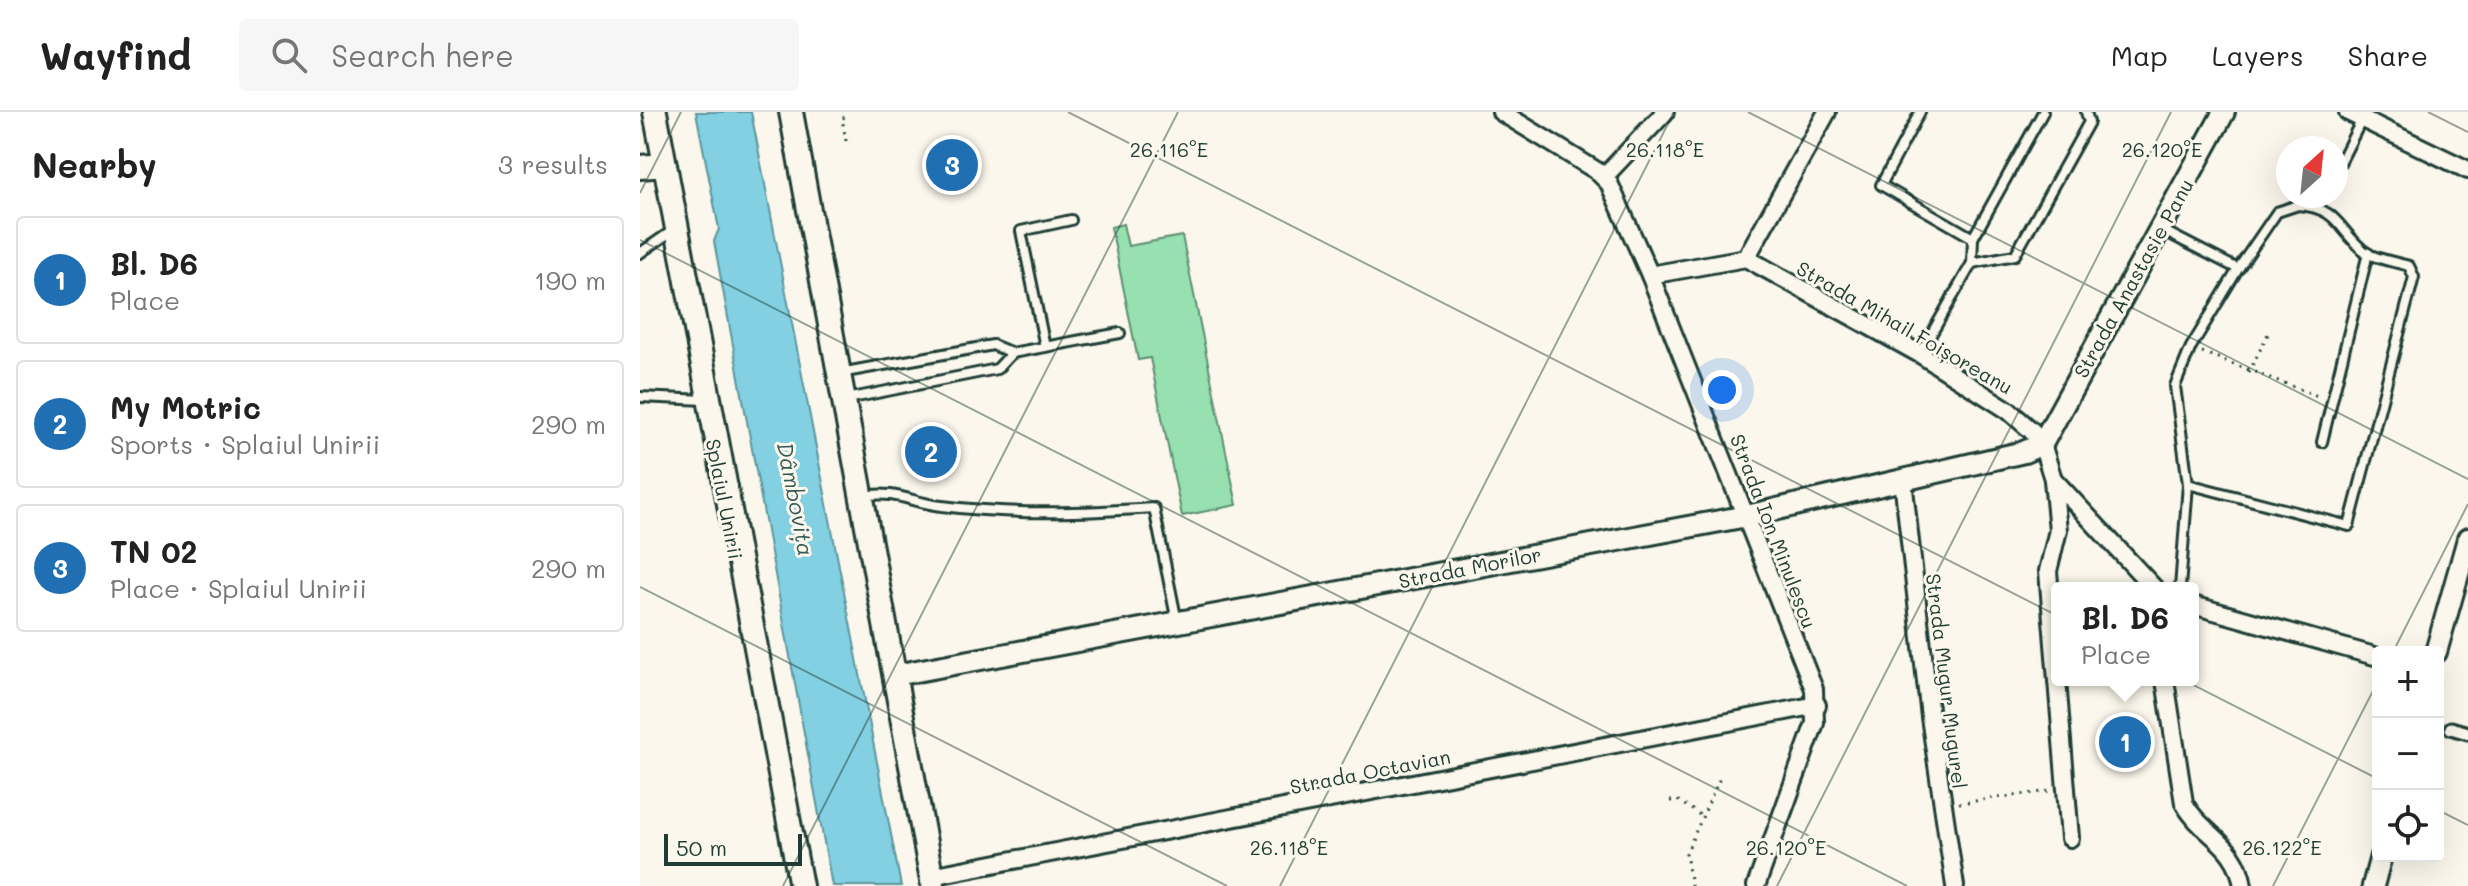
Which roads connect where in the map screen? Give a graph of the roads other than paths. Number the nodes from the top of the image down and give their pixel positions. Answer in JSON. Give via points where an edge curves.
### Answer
{"nodes":[{"id":1,"x":655,"y":112,"type":"edge"},
{"id":2,"x":791,"y":112,"type":"edge"},
{"id":3,"x":1501,"y":112,"type":"edge"},
{"id":4,"x":1665,"y":112,"type":"edge"},
{"id":5,"x":1827,"y":112,"type":"edge"},
{"id":6,"x":1919,"y":112,"type":"edge"},
{"id":7,"x":2043,"y":112,"type":"edge"},
{"id":8,"x":2086,"y":112,"type":"edge"},
{"id":9,"x":2224,"y":112,"type":"edge"},
{"id":10,"x":2355,"y":116,"type":"edge"},
{"id":11,"x":2348,"y":136,"type":"edge"},
{"id":12,"x":664,"y":165,"type":"junction"},
{"id":13,"x":640,"y":167,"type":"edge"},
{"id":14,"x":2468,"y":170,"type":"edge"},
{"id":15,"x":1604,"y":177,"type":"junction"},
{"id":16,"x":2289,"y":208,"type":"edge"},
{"id":17,"x":2321,"y":208,"type":"edge"},
{"id":18,"x":1071,"y":220,"type":"dead end"},
{"id":19,"x":676,"y":229,"type":"junction"},
{"id":20,"x":2159,"y":229,"type":"junction"},
{"id":21,"x":1973,"y":238,"type":"junction"},
{"id":22,"x":640,"y":253,"type":"edge"},
{"id":23,"x":2368,"y":253,"type":"junction"},
{"id":24,"x":1746,"y":258,"type":"junction"},
{"id":25,"x":1972,"y":263,"type":"junction"},
{"id":26,"x":2238,"y":269,"type":"junction"},
{"id":27,"x":1650,"y":275,"type":"junction"},
{"id":28,"x":1120,"y":333,"type":"dead end"},
{"id":29,"x":1045,"y":347,"type":"junction"},
{"id":30,"x":1012,"y":353,"type":"junction"},
{"id":31,"x":1920,"y":354,"type":"junction"},
{"id":32,"x":840,"y":373,"type":"junction"},
{"id":33,"x":640,"y":397,"type":"edge"},
{"id":34,"x":845,"y":399,"type":"junction"},
{"id":35,"x":706,"y":400,"type":"junction"},
{"id":36,"x":2322,"y":442,"type":"dead end"},
{"id":37,"x":2042,"y":444,"type":"junction"},
{"id":38,"x":2053,"y":479,"type":"junction"},
{"id":39,"x":1903,"y":480,"type":"junction"},
{"id":40,"x":2188,"y":484,"type":"junction"},
{"id":41,"x":863,"y":497,"type":"junction"},
{"id":42,"x":1747,"y":516,"type":"junction"},
{"id":43,"x":2468,"y":539,"type":"edge"},
{"id":44,"x":2148,"y":582,"type":"edge"},
{"id":45,"x":2180,"y":582,"type":"edge"},
{"id":46,"x":2051,"y":607,"type":"edge"},
{"id":47,"x":2199,"y":607,"type":"edge"},
{"id":48,"x":1177,"y":622,"type":"junction"},
{"id":49,"x":2438,"y":646,"type":"edge"},
{"id":50,"x":2372,"y":655,"type":"edge"},
{"id":51,"x":895,"y":675,"type":"junction"},
{"id":52,"x":2057,"y":686,"type":"edge"},
{"id":53,"x":2166,"y":686,"type":"edge"},
{"id":54,"x":1817,"y":705,"type":"junction"},
{"id":55,"x":2451,"y":728,"type":"dead end"},
{"id":56,"x":2468,"y":733,"type":"edge"},
{"id":57,"x":2070,"y":838,"type":"dead end"},
{"id":58,"x":2379,"y":862,"type":"edge"},
{"id":59,"x":932,"y":881,"type":"edge"},
{"id":60,"x":801,"y":886,"type":"edge"},
{"id":61,"x":1756,"y":886,"type":"edge"},
{"id":62,"x":1955,"y":886,"type":"edge"},
{"id":63,"x":2243,"y":886,"type":"edge"},
{"id":64,"x":2373,"y":886,"type":"edge"}],
"edges":[{"from":1,"to":12,"type":"main road","name":"Splaiul Unirii"},
{"from":2,"to":32,"type":"main road"},
{"from":3,"to":15,"type":"street"},
{"from":4,"to":15,"type":"street"},
{"from":5,"to":24,"type":"street"},
{"from":6,"to":21,"type":"lane","via":[[1881,185]]},
{"from":7,"to":21,"type":"lane"},
{"from":8,"to":25,"type":"lane","via":[[2089,122],[2015,255]]},
{"from":9,"to":20,"type":"street","name":"Strada Anastasie Panu"},
{"from":10,"to":11,"type":"lane"},
{"from":10,"to":14,"type":"street"},
{"from":12,"to":13,"type":"main road"},
{"from":12,"to":19,"type":"main road","name":"Splaiul Unirii"},
{"from":15,"to":27,"type":"street","name":"Strada Ion Minulescu"},
{"from":16,"to":26,"type":"lane","via":[[2277,212]]},
{"from":17,"to":23,"type":"lane"},
{"from":18,"to":29,"type":"lane","via":[[1021,231]]},
{"from":19,"to":22,"type":"lane"},
{"from":19,"to":35,"type":"main road","name":"Splaiul Unirii"},
{"from":20,"to":26,"type":"lane"},
{"from":20,"to":37,"type":"street","name":"Strada Anastasie Panu"},
{"from":21,"to":25,"type":"lane"},
{"from":23,"to":36,"type":"lane"},
{"from":23,"to":40,"type":"lane","via":[[2409,266],[2414,277],[2349,526]]},
{"from":24,"to":27,"type":"street"},
{"from":24,"to":31,"type":"street","name":"Strada Mihail Foișoreanu"},
{"from":25,"to":31,"type":"lane"},
{"from":26,"to":40,"type":"lane","via":[[2191,347],[2175,386]]},
{"from":27,"to":42,"type":"street","name":"Strada Ion Minulescu"},
{"from":28,"to":29,"type":"lane"},
{"from":29,"to":30,"type":"lane"},
{"from":30,"to":32,"type":"lane","via":[[993,345]]},
{"from":30,"to":34,"type":"lane","via":[[997,369]]},
{"from":31,"to":37,"type":"street","name":"Strada Mihail Foișoreanu","via":[[2008,410]]},
{"from":32,"to":34,"type":"main road"},
{"from":33,"to":35,"type":"lane"},
{"from":34,"to":41,"type":"main road"},
{"from":35,"to":60,"type":"main road","name":"Splaiul Unirii"},
{"from":37,"to":38,"type":"street","name":"Strada Mihail Foișoreanu"},
{"from":37,"to":39,"type":"street","name":"Strada Morilor","via":[[2012,456]]},
{"from":38,"to":44,"type":"street","name":"Strada Mihail Foișoreanu"},
{"from":38,"to":46,"type":"street","via":[[2058,530],[2048,571]]},
{"from":39,"to":42,"type":"street","name":"Strada Morilor"},
{"from":39,"to":62,"type":"street","name":"Strada Mugur Mugurel"},
{"from":40,"to":45,"type":"lane"},
{"from":41,"to":48,"type":"lane","via":[[897,493],[940,506],[1053,514],[1154,508]]},
{"from":41,"to":51,"type":"main road"},
{"from":42,"to":48,"type":"street","name":"Strada Morilor"},
{"from":42,"to":54,"type":"street","name":"Strada Ion Minulescu"},
{"from":43,"to":49,"type":"street"},
{"from":47,"to":50,"type":"street"},
{"from":48,"to":51,"type":"street","name":"Strada Morilor"},
{"from":51,"to":59,"type":"main road"},
{"from":52,"to":57,"type":"street"},
{"from":53,"to":63,"type":"street","via":[[2184,803],[2237,862]]},
{"from":54,"to":59,"type":"street","name":"Strada Octavian"},
{"from":54,"to":61,"type":"street"},
{"from":55,"to":56,"type":"street"},
{"from":58,"to":64,"type":"street"}]}
